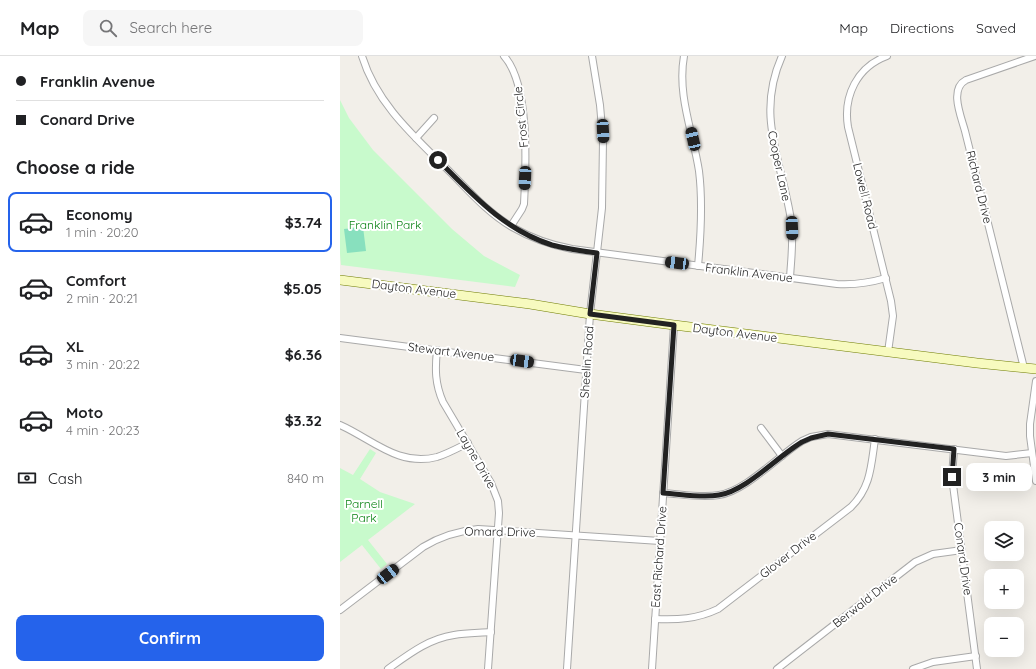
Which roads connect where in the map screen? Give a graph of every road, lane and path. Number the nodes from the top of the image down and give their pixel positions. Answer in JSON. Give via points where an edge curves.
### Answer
{"nodes":[{"id":1,"x":362,"y":56,"type":"edge"},
{"id":2,"x":504,"y":56,"type":"edge"},
{"id":3,"x":592,"y":56,"type":"edge"},
{"id":4,"x":684,"y":56,"type":"edge"},
{"id":5,"x":782,"y":56,"type":"edge"},
{"id":6,"x":887,"y":56,"type":"edge"},
{"id":7,"x":1035,"y":56,"type":"edge"},
{"id":8,"x":434,"y":118,"type":"dead end"},
{"id":9,"x":416,"y":138,"type":"junction"},
{"id":10,"x":512,"y":226,"type":"junction"},
{"id":11,"x":597,"y":253,"type":"junction"},
{"id":12,"x":698,"y":266,"type":"junction"},
{"id":13,"x":790,"y":278,"type":"junction"},
{"id":14,"x":886,"y":278,"type":"junction"},
{"id":15,"x":340,"y":280,"type":"edge"},
{"id":16,"x":590,"y":314,"type":"junction"},
{"id":17,"x":674,"y":325,"type":"junction"},
{"id":18,"x":340,"y":338,"type":"edge"},
{"id":19,"x":437,"y":350,"type":"junction"},
{"id":20,"x":888,"y":352,"type":"junction"},
{"id":21,"x":1024,"y":368,"type":"junction"},
{"id":22,"x":1036,"y":369,"type":"edge"},
{"id":23,"x":586,"y":370,"type":"junction"},
{"id":24,"x":1036,"y":381,"type":"edge"},
{"id":25,"x":340,"y":425,"type":"edge"},
{"id":26,"x":761,"y":428,"type":"dead end"},
{"id":27,"x":875,"y":439,"type":"junction"},
{"id":28,"x":468,"y":443,"type":"junction"},
{"id":29,"x":954,"y":449,"type":"junction"},
{"id":30,"x":1032,"y":453,"type":"junction"},
{"id":31,"x":782,"y":456,"type":"junction"},
{"id":32,"x":1036,"y":481,"type":"edge"},
{"id":33,"x":663,"y":493,"type":"junction"},
{"id":34,"x":498,"y":530,"type":"junction"},
{"id":35,"x":576,"y":535,"type":"junction"},
{"id":36,"x":660,"y":541,"type":"junction"},
{"id":37,"x":962,"y":550,"type":"junction"},
{"id":38,"x":340,"y":610,"type":"edge"},
{"id":39,"x":655,"y":619,"type":"junction"},
{"id":40,"x":491,"y":632,"type":"junction"},
{"id":41,"x":976,"y":656,"type":"junction"},
{"id":42,"x":388,"y":669,"type":"edge"},
{"id":43,"x":488,"y":669,"type":"edge"},
{"id":44,"x":567,"y":669,"type":"edge"},
{"id":45,"x":652,"y":669,"type":"edge"},
{"id":46,"x":777,"y":669,"type":"edge"},
{"id":47,"x":913,"y":669,"type":"edge"},
{"id":48,"x":977,"y":669,"type":"edge"}],
"edges":[{"from":1,"to":9,"type":"street","name":"Franklin Avenue","via":[[370,77],[386,105]]},
{"from":2,"to":10,"type":"street","name":"Frost Circle","via":[[514,70],[519,86],[524,120],[524,204]]},
{"from":3,"to":11,"type":"street","name":"Sheelin Road","via":[[602,117],[604,158]]},
{"from":4,"to":12,"type":"street","via":[[684,102],[696,152],[701,188]]},
{"from":5,"to":13,"type":"street","name":"Cooper Lane","via":[[773,83],[770,112],[772,142],[791,220]]},
{"from":6,"to":14,"type":"street","name":"Lowell Road","via":[[874,62],[859,75],[851,90],[847,111],[848,127]]},
{"from":7,"to":21,"type":"street","name":"Richard Drive","via":[[966,80],[959,85],[957,92]]},
{"from":8,"to":9,"type":"street"},
{"from":9,"to":10,"type":"street","name":"Franklin Avenue","via":[[481,204]]},
{"from":10,"to":11,"type":"street","name":"Franklin Avenue","via":[[550,244]]},
{"from":11,"to":12,"type":"street","name":"Franklin Avenue"},
{"from":11,"to":16,"type":"street","name":"Sheelin Road"},
{"from":12,"to":13,"type":"street","name":"Franklin Avenue"},
{"from":13,"to":14,"type":"street","name":"Franklin Avenue","via":[[850,285]]},
{"from":14,"to":20,"type":"street","name":"Lowell Road","via":[[893,316]]},
{"from":15,"to":16,"type":"main road","name":"Dayton Avenue"},
{"from":16,"to":17,"type":"main road","name":"Dayton Avenue"},
{"from":16,"to":23,"type":"street","name":"Sheelin Road"},
{"from":17,"to":20,"type":"main road","name":"Dayton Avenue"},
{"from":17,"to":33,"type":"street","name":"East Richard Drive"},
{"from":18,"to":19,"type":"street","name":"Stewart Avenue"},
{"from":19,"to":23,"type":"street","name":"Stewart Avenue"},
{"from":19,"to":28,"type":"street","name":"Layne Drive","via":[[435,372],[438,390]]},
{"from":20,"to":21,"type":"main road","name":"Dayton Avenue"},
{"from":21,"to":22,"type":"main road","name":"Dayton Avenue"},
{"from":23,"to":35,"type":"street","name":"Sheelin Road"},
{"from":24,"to":30,"type":"street","via":[[1030,424]]},
{"from":25,"to":28,"type":"street","via":[[403,458],[436,457]]},
{"from":26,"to":31,"type":"street"},
{"from":27,"to":29,"type":"street"},
{"from":27,"to":31,"type":"street","via":[[836,434],[820,435],[802,442]]},
{"from":27,"to":39,"type":"street","name":"Glover Drive","via":[[868,483],[861,496],[850,507],[718,608],[690,618]]},
{"from":28,"to":34,"type":"street","name":"Layne Drive","via":[[496,493],[499,509]]},
{"from":29,"to":30,"type":"street","via":[[1006,456]]},
{"from":29,"to":37,"type":"street","name":"Conard Drive","via":[[952,477]]},
{"from":30,"to":32,"type":"street"},
{"from":31,"to":33,"type":"street","via":[[742,486],[727,493],[710,496]]},
{"from":33,"to":36,"type":"street","name":"East Richard Drive"},
{"from":34,"to":35,"type":"street","name":"Omard Drive"},
{"from":34,"to":38,"type":"street","name":"Omard Drive","via":[[462,530],[435,539]]},
{"from":34,"to":40,"type":"street","name":"Layne Drive"},
{"from":35,"to":36,"type":"street","name":"Omard Drive"},
{"from":35,"to":44,"type":"street","name":"Sheelin Road"},
{"from":36,"to":39,"type":"street","name":"East Richard Drive"},
{"from":37,"to":41,"type":"street","name":"Conard Drive"},
{"from":37,"to":46,"type":"street","name":"Berwald Drive","via":[[933,554],[915,562]]},
{"from":39,"to":45,"type":"street","name":"East Richard Drive"},
{"from":40,"to":42,"type":"street","via":[[442,637],[421,646]]},
{"from":40,"to":43,"type":"street","name":"Layne Drive"},
{"from":41,"to":47,"type":"street","via":[[933,662]]},
{"from":41,"to":48,"type":"street","name":"Conard Drive"}]}
